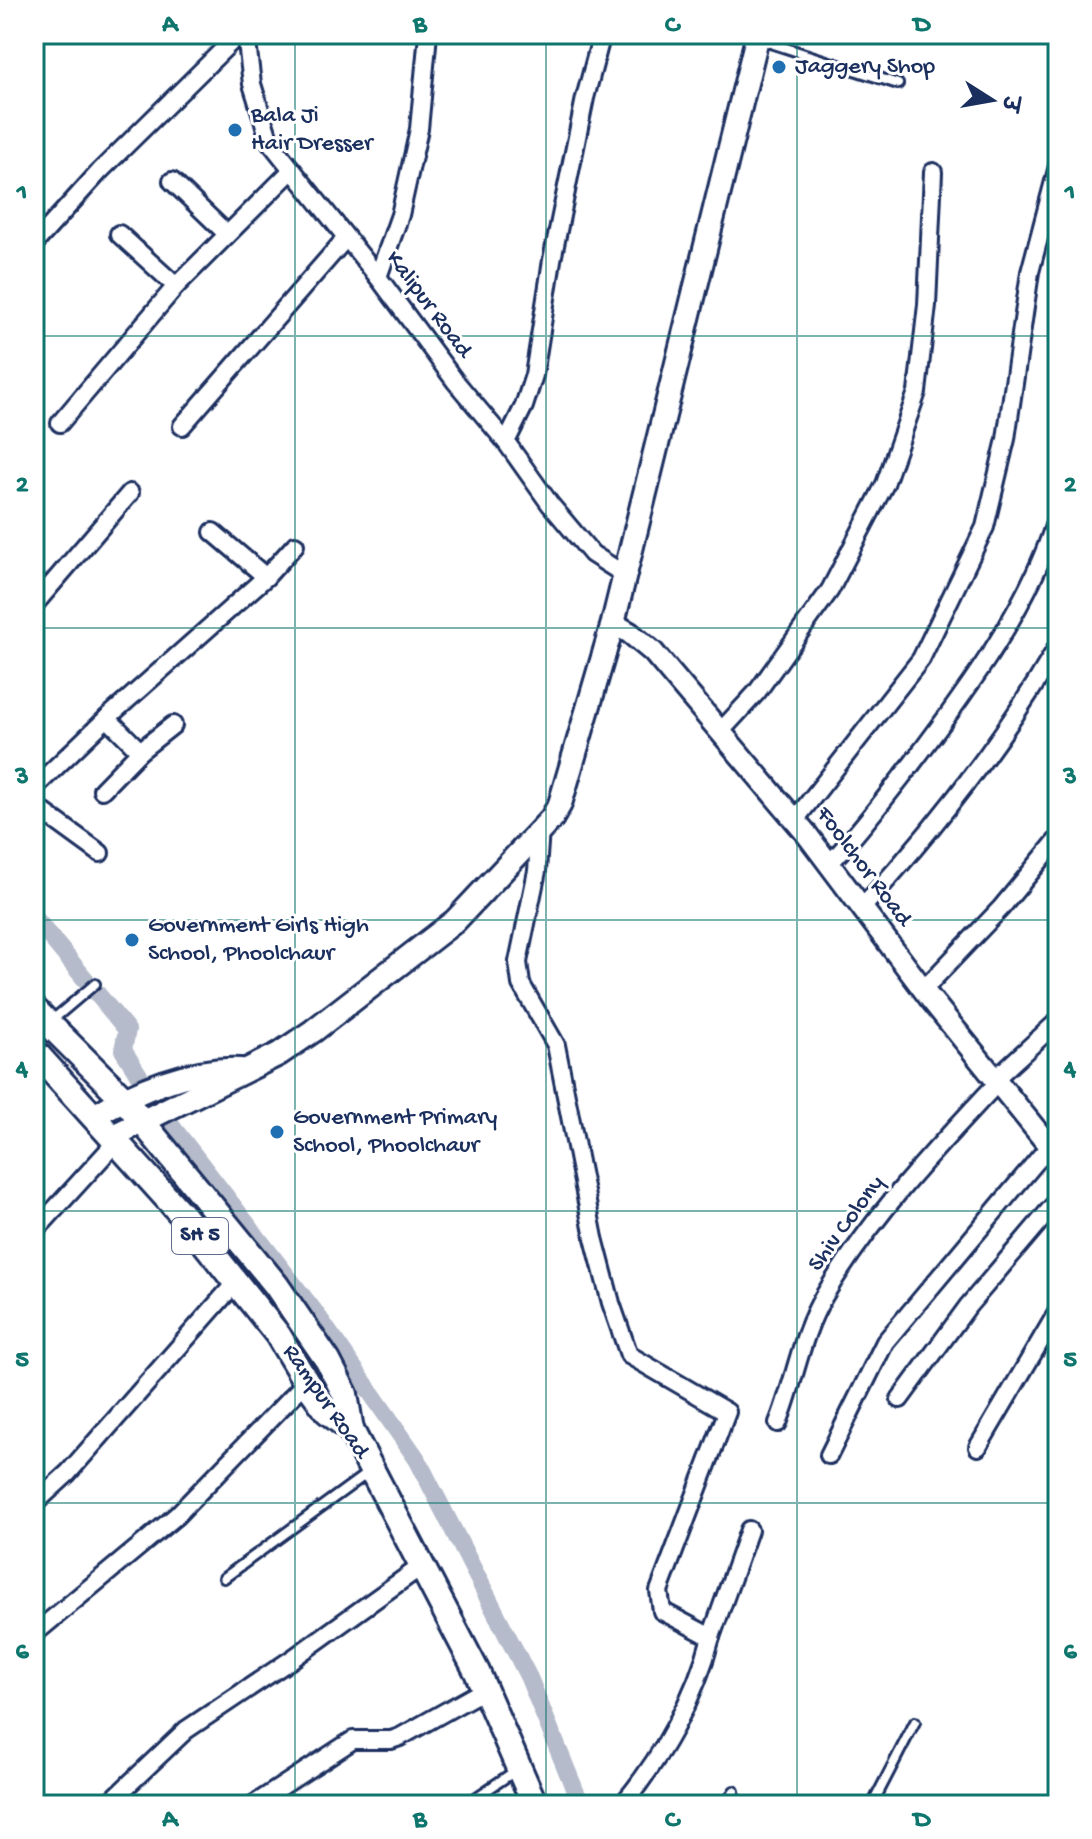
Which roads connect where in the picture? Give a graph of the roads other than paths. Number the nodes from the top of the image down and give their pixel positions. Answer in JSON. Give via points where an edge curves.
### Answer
{"nodes":[{"id":1,"x":239,"y":34,"type":"edge"},
{"id":2,"x":246,"y":34,"type":"edge"},
{"id":3,"x":428,"y":34,"type":"edge"},
{"id":4,"x":602,"y":34,"type":"edge"},
{"id":5,"x":757,"y":36,"type":"edge"},
{"id":6,"x":898,"y":84,"type":"dead end"},
{"id":7,"x":1058,"y":166,"type":"edge"},
{"id":8,"x":292,"y":170,"type":"junction"},
{"id":9,"x":933,"y":172,"type":"dead end"},
{"id":10,"x":172,"y":181,"type":"dead end"},
{"id":11,"x":119,"y":234,"type":"dead end"},
{"id":12,"x":227,"y":234,"type":"junction"},
{"id":13,"x":346,"y":238,"type":"junction"},
{"id":14,"x":34,"y":244,"type":"edge"},
{"id":15,"x":378,"y":277,"type":"junction"},
{"id":16,"x":176,"y":286,"type":"junction"},
{"id":17,"x":60,"y":423,"type":"dead end"},
{"id":18,"x":182,"y":426,"type":"dead end"},
{"id":19,"x":506,"y":442,"type":"junction"},
{"id":20,"x":130,"y":493,"type":"dead end"},
{"id":21,"x":1058,"y":513,"type":"edge"},
{"id":22,"x":213,"y":532,"type":"dead end"},
{"id":23,"x":295,"y":545,"type":"dead end"},
{"id":24,"x":625,"y":575,"type":"junction"},
{"id":25,"x":266,"y":577,"type":"junction"},
{"id":26,"x":34,"y":605,"type":"edge"},
{"id":27,"x":613,"y":623,"type":"junction"},
{"id":28,"x":1058,"y":646,"type":"edge"},
{"id":29,"x":107,"y":718,"type":"junction"},
{"id":30,"x":173,"y":725,"type":"dead end"},
{"id":31,"x":721,"y":731,"type":"junction"},
{"id":32,"x":140,"y":751,"type":"junction"},
{"id":33,"x":34,"y":788,"type":"edge"},
{"id":34,"x":102,"y":790,"type":"dead end"},
{"id":35,"x":34,"y":805,"type":"edge"},
{"id":36,"x":795,"y":820,"type":"junction"},
{"id":37,"x":540,"y":829,"type":"junction"},
{"id":38,"x":1058,"y":839,"type":"edge"},
{"id":39,"x":100,"y":853,"type":"dead end"},
{"id":40,"x":829,"y":864,"type":"junction"},
{"id":41,"x":862,"y":908,"type":"junction"},
{"id":42,"x":95,"y":984,"type":"dead end"},
{"id":43,"x":923,"y":990,"type":"junction"},
{"id":44,"x":41,"y":1016,"type":"edge"},
{"id":45,"x":1058,"y":1021,"type":"edge"},
{"id":46,"x":34,"y":1051,"type":"edge"},
{"id":47,"x":245,"y":1070,"type":"junction"},
{"id":48,"x":998,"y":1080,"type":"junction"},
{"id":49,"x":123,"y":1098,"type":"junction"},
{"id":50,"x":94,"y":1116,"type":"junction"},
{"id":51,"x":143,"y":1122,"type":"junction"},
{"id":52,"x":115,"y":1139,"type":"junction"},
{"id":53,"x":1054,"y":1151,"type":"edge"},
{"id":54,"x":1058,"y":1200,"type":"edge"},
{"id":55,"x":34,"y":1232,"type":"edge"},
{"id":56,"x":237,"y":1281,"type":"junction"},
{"id":57,"x":1058,"y":1311,"type":"edge"},
{"id":58,"x":306,"y":1382,"type":"junction"},
{"id":59,"x":900,"y":1399,"type":"dead end"},
{"id":60,"x":778,"y":1423,"type":"dead end"},
{"id":61,"x":351,"y":1430,"type":"junction"},
{"id":62,"x":978,"y":1447,"type":"dead end"},
{"id":63,"x":829,"y":1455,"type":"dead end"},
{"id":64,"x":373,"y":1469,"type":"junction"},
{"id":65,"x":34,"y":1504,"type":"edge"},
{"id":66,"x":749,"y":1530,"type":"dead end"},
{"id":67,"x":423,"y":1565,"type":"junction"},
{"id":68,"x":224,"y":1578,"type":"dead end"},
{"id":69,"x":34,"y":1634,"type":"edge"},
{"id":70,"x":711,"y":1637,"type":"junction"},
{"id":71,"x":484,"y":1690,"type":"junction"},
{"id":72,"x":915,"y":1722,"type":"dead end"},
{"id":73,"x":519,"y":1768,"type":"junction"},
{"id":74,"x":734,"y":1791,"type":"dead end"},
{"id":75,"x":107,"y":1805,"type":"edge"},
{"id":76,"x":253,"y":1805,"type":"edge"},
{"id":77,"x":465,"y":1805,"type":"edge"},
{"id":78,"x":535,"y":1805,"type":"edge"},
{"id":79,"x":622,"y":1805,"type":"edge"},
{"id":80,"x":725,"y":1805,"type":"edge"},
{"id":81,"x":872,"y":1805,"type":"edge"}],
"edges":[{"from":1,"to":14,"type":"street"},
{"from":2,"to":8,"type":"street","name":"Kalipur Road","via":[[252,84],[270,142]]},
{"from":3,"to":15,"type":"street","via":[[419,129],[400,215]]},
{"from":4,"to":19,"type":"street","via":[[552,260],[534,375]]},
{"from":5,"to":6,"type":"lane"},
{"from":5,"to":24,"type":"main road"},
{"from":7,"to":36,"type":"street","via":[[1030,272],[1006,439],[985,527],[921,659]]},
{"from":8,"to":12,"type":"street"},
{"from":8,"to":13,"type":"street","name":"Kalipur Road"},
{"from":9,"to":31,"type":"street","via":[[917,392],[885,484],[830,590],[757,692]]},
{"from":10,"to":12,"type":"street"},
{"from":11,"to":16,"type":"street"},
{"from":12,"to":16,"type":"street"},
{"from":13,"to":15,"type":"street","name":"Kalipur Road"},
{"from":13,"to":18,"type":"street"},
{"from":15,"to":19,"type":"street","name":"Kalipur Road"},
{"from":16,"to":17,"type":"street"},
{"from":19,"to":24,"type":"street","name":"Kalipur Road","via":[[592,554]]},
{"from":20,"to":26,"type":"street"},
{"from":21,"to":40,"type":"street","via":[[1049,544],[996,645],[938,729]]},
{"from":22,"to":25,"type":"street"},
{"from":23,"to":25,"type":"street"},
{"from":24,"to":27,"type":"main road"},
{"from":25,"to":29,"type":"street"},
{"from":27,"to":31,"type":"street","name":"Foolchor Road","via":[[653,652]]},
{"from":27,"to":37,"type":"main road","via":[[560,804]]},
{"from":28,"to":41,"type":"street","via":[[1025,703],[959,794]]},
{"from":29,"to":32,"type":"street"},
{"from":29,"to":33,"type":"street"},
{"from":30,"to":32,"type":"street"},
{"from":31,"to":36,"type":"street","name":"Foolchor Road"},
{"from":32,"to":34,"type":"street"},
{"from":35,"to":39,"type":"street"},
{"from":36,"to":40,"type":"street","name":"Foolchor Road"},
{"from":37,"to":47,"type":"main road","via":[[455,921],[313,1031]]},
{"from":37,"to":70,"type":"street","via":[[518,962],[521,984],[556,1045],[611,1303],[629,1355],[727,1412],[659,1591],[662,1611]]},
{"from":38,"to":43,"type":"street"},
{"from":40,"to":41,"type":"street","name":"Foolchor Road"},
{"from":41,"to":43,"type":"street","name":"Foolchor Road"},
{"from":42,"to":44,"type":"lane"},
{"from":43,"to":48,"type":"street","name":"Foolchor Road"},
{"from":44,"to":49,"type":"main road"},
{"from":45,"to":48,"type":"street","name":"Shiv Colony"},
{"from":46,"to":50,"type":"main road","name":"Rampur Road","number":"SH 5"},
{"from":47,"to":49,"type":"main road","via":[[219,1069]]},
{"from":47,"to":51,"type":"main road"},
{"from":48,"to":53,"type":"street","name":"Foolchor Road"},
{"from":48,"to":60,"type":"street","name":"Shiv Colony","via":[[892,1199],[824,1297]]},
{"from":49,"to":50,"type":"main road"},
{"from":49,"to":51,"type":"main road"},
{"from":50,"to":52,"type":"main road","name":"Rampur Road","number":"SH 5"},
{"from":51,"to":52,"type":"main road"},
{"from":51,"to":61,"type":"main road","via":[[276,1285],[328,1361],[345,1394]]},
{"from":52,"to":55,"type":"street"},
{"from":52,"to":56,"type":"main road","name":"Rampur Road","number":"SH 5"},
{"from":53,"to":63,"type":"street","via":[[885,1342]]},
{"from":54,"to":59,"type":"street","via":[[968,1306]]},
{"from":56,"to":58,"type":"main road","name":"Rampur Road","number":"SH 5"},
{"from":56,"to":65,"type":"street","via":[[68,1473]]},
{"from":57,"to":62,"type":"street"},
{"from":58,"to":61,"type":"main road","name":"Rampur Road","number":"SH 5","via":[[327,1411]]},
{"from":58,"to":69,"type":"street","via":[[176,1516]]},
{"from":61,"to":64,"type":"main road","name":"Rampur Road","number":"SH 5"},
{"from":64,"to":67,"type":"main road","name":"Rampur Road","number":"SH 5"},
{"from":64,"to":68,"type":"lane"},
{"from":66,"to":70,"type":"street"},
{"from":67,"to":71,"type":"main road","name":"Rampur Road","number":"SH 5"},
{"from":67,"to":75,"type":"street","via":[[186,1730]]},
{"from":70,"to":79,"type":"street","via":[[665,1748]]},
{"from":71,"to":73,"type":"main road","name":"Rampur Road","number":"SH 5"},
{"from":71,"to":76,"type":"street","via":[[400,1737],[353,1740]]},
{"from":72,"to":81,"type":"lane"},
{"from":73,"to":77,"type":"lane"},
{"from":73,"to":78,"type":"main road","name":"Rampur Road","number":"SH 5"},
{"from":74,"to":80,"type":"lane"}]}
